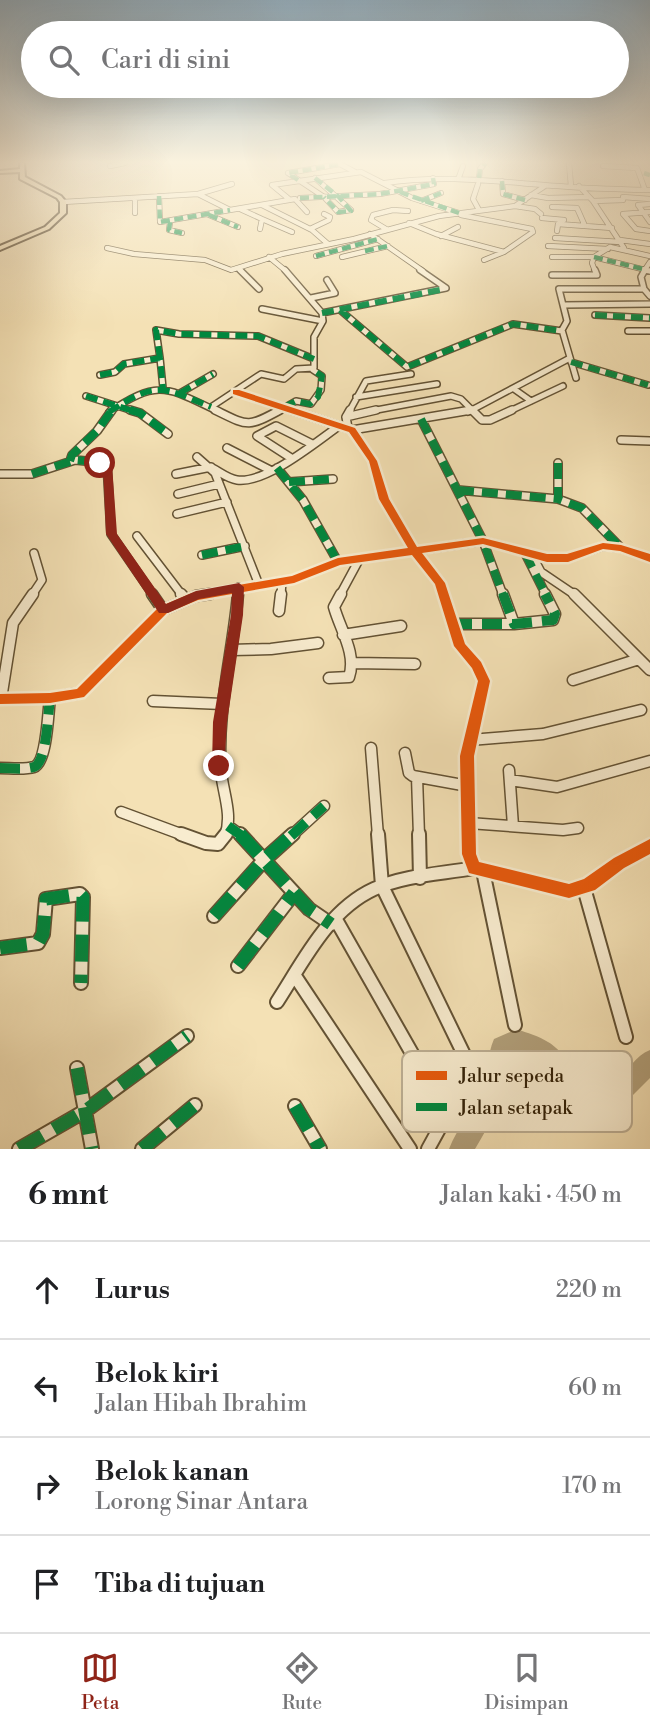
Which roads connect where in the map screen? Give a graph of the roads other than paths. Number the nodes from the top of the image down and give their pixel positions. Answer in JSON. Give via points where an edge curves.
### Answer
{"nodes":[{"id":1,"x":53,"y":217,"type":"edge"},
{"id":2,"x":61,"y":217,"type":"edge"},
{"id":3,"x":159,"y":217,"type":"edge"},
{"id":4,"x":200,"y":217,"type":"edge"},
{"id":5,"x":213,"y":217,"type":"edge"},
{"id":6,"x":257,"y":217,"type":"edge"},
{"id":7,"x":285,"y":217,"type":"edge"},
{"id":8,"x":329,"y":217,"type":"edge"},
{"id":9,"x":372,"y":217,"type":"edge"},
{"id":10,"x":443,"y":217,"type":"edge"},
{"id":11,"x":469,"y":217,"type":"edge"},
{"id":12,"x":543,"y":217,"type":"edge"},
{"id":13,"x":564,"y":217,"type":"edge"},
{"id":14,"x":581,"y":217,"type":"edge"},
{"id":15,"x":604,"y":217,"type":"edge"},
{"id":16,"x":625,"y":217,"type":"edge"},
{"id":17,"x":262,"y":219,"type":"junction"},
{"id":18,"x":170,"y":222,"type":"junction"},
{"id":19,"x":565,"y":222,"type":"junction"},
{"id":20,"x":409,"y":223,"type":"junction"},
{"id":21,"x":575,"y":225,"type":"junction"},
{"id":22,"x":585,"y":226,"type":"junction"},
{"id":23,"x":238,"y":227,"type":"dead end"},
{"id":24,"x":458,"y":227,"type":"dead end"},
{"id":25,"x":596,"y":227,"type":"junction"},
{"id":26,"x":612,"y":228,"type":"junction"},
{"id":27,"x":260,"y":229,"type":"dead end"},
{"id":28,"x":310,"y":229,"type":"junction"},
{"id":29,"x":386,"y":229,"type":"junction"},
{"id":30,"x":557,"y":231,"type":"dead end"},
{"id":31,"x":650,"y":231,"type":"edge"},
{"id":32,"x":292,"y":232,"type":"dead end"},
{"id":33,"x":182,"y":233,"type":"dead end"},
{"id":34,"x":576,"y":233,"type":"dead end"},
{"id":35,"x":370,"y":234,"type":"junction"},
{"id":36,"x":441,"y":236,"type":"junction"},
{"id":37,"x":597,"y":236,"type":"dead end"},
{"id":38,"x":555,"y":238,"type":"dead end"},
{"id":39,"x":379,"y":239,"type":"junction"},
{"id":40,"x":620,"y":241,"type":"junction"},
{"id":41,"x":328,"y":244,"type":"junction"},
{"id":42,"x":650,"y":244,"type":"edge"},
{"id":43,"x":0,"y":246,"type":"edge"},
{"id":44,"x":388,"y":246,"type":"junction"},
{"id":45,"x":548,"y":246,"type":"dead end"},
{"id":46,"x":559,"y":246,"type":"junction"},
{"id":47,"x":107,"y":248,"type":"dead end"},
{"id":48,"x":624,"y":248,"type":"junction"},
{"id":49,"x":305,"y":249,"type":"junction"},
{"id":50,"x":608,"y":249,"type":"junction"},
{"id":51,"x":504,"y":252,"type":"junction"},
{"id":52,"x":650,"y":256,"type":"edge"},
{"id":53,"x":269,"y":257,"type":"junction"},
{"id":54,"x":342,"y":257,"type":"dead end"},
{"id":55,"x":552,"y":257,"type":"dead end"},
{"id":56,"x":561,"y":257,"type":"junction"},
{"id":57,"x":594,"y":257,"type":"junction"},
{"id":58,"x":484,"y":260,"type":"dead end"},
{"id":59,"x":650,"y":262,"type":"edge"},
{"id":60,"x":548,"y":267,"type":"dead end"},
{"id":61,"x":238,"y":268,"type":"junction"},
{"id":62,"x":643,"y":269,"type":"junction"},
{"id":63,"x":650,"y":271,"type":"edge"},
{"id":64,"x":552,"y":275,"type":"junction"},
{"id":65,"x":327,"y":280,"type":"dead end"},
{"id":66,"x":259,"y":289,"type":"dead end"},
{"id":67,"x":559,"y":289,"type":"junction"},
{"id":68,"x":644,"y":289,"type":"junction"},
{"id":69,"x":650,"y":296,"type":"edge"},
{"id":70,"x":311,"y":298,"type":"junction"},
{"id":71,"x":650,"y":304,"type":"edge"},
{"id":72,"x":564,"y":305,"type":"junction"},
{"id":73,"x":616,"y":305,"type":"junction"},
{"id":74,"x":262,"y":309,"type":"dead end"},
{"id":75,"x":340,"y":310,"type":"junction"},
{"id":76,"x":322,"y":313,"type":"junction"},
{"id":77,"x":595,"y":315,"type":"dead end"},
{"id":78,"x":627,"y":317,"type":"junction"},
{"id":79,"x":650,"y":317,"type":"edge"},
{"id":80,"x":323,"y":321,"type":"junction"},
{"id":81,"x":562,"y":331,"type":"junction"},
{"id":82,"x":628,"y":331,"type":"dead end"},
{"id":83,"x":650,"y":331,"type":"edge"},
{"id":84,"x":160,"y":358,"type":"junction"},
{"id":85,"x":314,"y":359,"type":"junction"},
{"id":86,"x":570,"y":360,"type":"junction"},
{"id":87,"x":313,"y":370,"type":"junction"},
{"id":88,"x":213,"y":374,"type":"dead end"},
{"id":89,"x":411,"y":374,"type":"dead end"},
{"id":90,"x":100,"y":375,"type":"dead end"},
{"id":91,"x":576,"y":378,"type":"dead end"},
{"id":92,"x":437,"y":384,"type":"dead end"},
{"id":93,"x":649,"y":385,"type":"edge"},
{"id":94,"x":563,"y":386,"type":"dead end"},
{"id":95,"x":163,"y":388,"type":"junction"},
{"id":96,"x":514,"y":389,"type":"junction"},
{"id":97,"x":636,"y":391,"type":"dead end"},
{"id":98,"x":236,"y":392,"type":"junction"},
{"id":99,"x":180,"y":393,"type":"junction"},
{"id":100,"x":86,"y":396,"type":"dead end"},
{"id":101,"x":356,"y":397,"type":"junction"},
{"id":102,"x":531,"y":401,"type":"junction"},
{"id":103,"x":119,"y":405,"type":"junction"},
{"id":104,"x":211,"y":407,"type":"junction"},
{"id":105,"x":284,"y":408,"type":"junction"},
{"id":106,"x":471,"y":410,"type":"junction"},
{"id":107,"x":305,"y":416,"type":"junction"},
{"id":108,"x":346,"y":417,"type":"junction"},
{"id":109,"x":421,"y":419,"type":"junction"},
{"id":110,"x":339,"y":426,"type":"junction"},
{"id":111,"x":350,"y":429,"type":"junction"},
{"id":112,"x":330,"y":432,"type":"junction"},
{"id":113,"x":168,"y":434,"type":"dead end"},
{"id":114,"x":621,"y":440,"type":"dead end"},
{"id":115,"x":650,"y":441,"type":"edge"},
{"id":116,"x":312,"y":444,"type":"junction"},
{"id":117,"x":227,"y":448,"type":"dead end"},
{"id":118,"x":197,"y":457,"type":"dead end"},
{"id":119,"x":291,"y":458,"type":"junction"},
{"id":120,"x":70,"y":461,"type":"junction"},
{"id":121,"x":558,"y":463,"type":"dead end"},
{"id":122,"x":212,"y":467,"type":"junction"},
{"id":123,"x":273,"y":469,"type":"junction"},
{"id":124,"x":0,"y":474,"type":"edge"},
{"id":125,"x":176,"y":474,"type":"dead end"},
{"id":126,"x":333,"y":479,"type":"dead end"},
{"id":127,"x":289,"y":482,"type":"junction"},
{"id":128,"x":219,"y":484,"type":"junction"},
{"id":129,"x":458,"y":489,"type":"junction"},
{"id":130,"x":178,"y":494,"type":"dead end"},
{"id":131,"x":558,"y":499,"type":"junction"},
{"id":132,"x":227,"y":502,"type":"junction"},
{"id":133,"x":177,"y":514,"type":"dead end"},
{"id":134,"x":138,"y":536,"type":"dead end"},
{"id":135,"x":483,"y":541,"type":"junction"},
{"id":136,"x":245,"y":546,"type":"junction"},
{"id":137,"x":621,"y":548,"type":"junction"},
{"id":138,"x":414,"y":550,"type":"junction"},
{"id":139,"x":34,"y":553,"type":"dead end"},
{"id":140,"x":528,"y":554,"type":"junction"},
{"id":141,"x":202,"y":555,"type":"dead end"},
{"id":142,"x":360,"y":558,"type":"junction"},
{"id":143,"x":650,"y":558,"type":"edge"},
{"id":144,"x":338,"y":562,"type":"junction"},
{"id":145,"x":282,"y":581,"type":"junction"},
{"id":146,"x":259,"y":584,"type":"junction"},
{"id":147,"x":239,"y":587,"type":"junction"},
{"id":148,"x":186,"y":600,"type":"junction"},
{"id":149,"x":163,"y":610,"type":"junction"},
{"id":150,"x":279,"y":611,"type":"dead end"},
{"id":151,"x":452,"y":624,"type":"junction"},
{"id":152,"x":514,"y":624,"type":"junction"},
{"id":153,"x":401,"y":626,"type":"dead end"},
{"id":154,"x":343,"y":635,"type":"junction"},
{"id":155,"x":318,"y":643,"type":"dead end"},
{"id":156,"x":231,"y":650,"type":"junction"},
{"id":157,"x":639,"y":659,"type":"junction"},
{"id":158,"x":353,"y":663,"type":"junction"},
{"id":159,"x":415,"y":664,"type":"dead end"},
{"id":160,"x":650,"y":670,"type":"edge"},
{"id":161,"x":329,"y":678,"type":"dead end"},
{"id":162,"x":573,"y":680,"type":"dead end"},
{"id":163,"x":50,"y":698,"type":"junction"},
{"id":164,"x":1,"y":699,"type":"edge"},
{"id":165,"x":153,"y":701,"type":"dead end"},
{"id":166,"x":222,"y":704,"type":"junction"},
{"id":167,"x":640,"y":710,"type":"dead end"},
{"id":168,"x":470,"y":740,"type":"junction"},
{"id":169,"x":371,"y":748,"type":"dead end"},
{"id":170,"x":405,"y":753,"type":"dead end"},
{"id":171,"x":650,"y":761,"type":"edge"},
{"id":172,"x":0,"y":768,"type":"edge"},
{"id":173,"x":417,"y":778,"type":"junction"},
{"id":174,"x":468,"y":786,"type":"junction"},
{"id":175,"x":324,"y":806,"type":"dead end"},
{"id":176,"x":121,"y":812,"type":"dead end"},
{"id":177,"x":469,"y":823,"type":"junction"},
{"id":178,"x":228,"y":826,"type":"junction"},
{"id":179,"x":513,"y":826,"type":"junction"},
{"id":180,"x":578,"y":828,"type":"dead end"},
{"id":181,"x":650,"y":847,"type":"edge"},
{"id":182,"x":264,"y":860,"type":"junction"},
{"id":183,"x":478,"y":869,"type":"junction"},
{"id":184,"x":420,"y":878,"type":"junction"},
{"id":185,"x":382,"y":886,"type":"junction"},
{"id":186,"x":584,"y":888,"type":"junction"},
{"id":187,"x":294,"y":893,"type":"junction"},
{"id":188,"x":214,"y":916,"type":"dead end"},
{"id":189,"x":333,"y":921,"type":"junction"},
{"id":190,"x":0,"y":948,"type":"edge"},
{"id":191,"x":238,"y":966,"type":"dead end"},
{"id":192,"x":295,"y":976,"type":"junction"},
{"id":193,"x":81,"y":983,"type":"dead end"},
{"id":194,"x":277,"y":1002,"type":"dead end"},
{"id":195,"x":514,"y":1026,"type":"dead end"},
{"id":196,"x":187,"y":1036,"type":"dead end"},
{"id":197,"x":626,"y":1037,"type":"dead end"},
{"id":198,"x":409,"y":1051,"type":"edge"},
{"id":199,"x":462,"y":1051,"type":"edge"},
{"id":200,"x":76,"y":1068,"type":"dead end"},
{"id":201,"x":195,"y":1105,"type":"dead end"},
{"id":202,"x":295,"y":1107,"type":"dead end"},
{"id":203,"x":85,"y":1111,"type":"junction"},
{"id":204,"x":438,"y":1132,"type":"edge"},
{"id":205,"x":19,"y":1149,"type":"edge"},
{"id":206,"x":92,"y":1149,"type":"edge"},
{"id":207,"x":142,"y":1149,"type":"edge"},
{"id":208,"x":320,"y":1149,"type":"edge"},
{"id":209,"x":410,"y":1149,"type":"edge"},
{"id":210,"x":428,"y":1149,"type":"edge"}],
"edges":[{"from":1,"to":43,"type":"main road","via":[[42,228]]},
{"from":2,"to":43,"type":"main road","via":[[35,234]]},
{"from":3,"to":18,"type":"street"},
{"from":4,"to":18,"type":"street"},
{"from":5,"to":23,"type":"street"},
{"from":6,"to":17,"type":"street"},
{"from":7,"to":28,"type":"street"},
{"from":8,"to":28,"type":"street"},
{"from":9,"to":29,"type":"street"},
{"from":10,"to":20,"type":"street"},
{"from":11,"to":51,"type":"street","via":[[533,230]]},
{"from":12,"to":19,"type":"street"},
{"from":13,"to":19,"type":"street"},
{"from":14,"to":22,"type":"street"},
{"from":15,"to":26,"type":"street"},
{"from":16,"to":31,"type":"street","via":[[636,229]]},
{"from":17,"to":27,"type":"street"},
{"from":17,"to":32,"type":"street"},
{"from":18,"to":33,"type":"street","via":[[169,230]]},
{"from":19,"to":21,"type":"street"},
{"from":19,"to":30,"type":"street","via":[[556,225]]},
{"from":20,"to":29,"type":"street"},
{"from":20,"to":36,"type":"street"},
{"from":21,"to":22,"type":"street"},
{"from":21,"to":34,"type":"street"},
{"from":22,"to":25,"type":"street"},
{"from":24,"to":36,"type":"street"},
{"from":25,"to":26,"type":"street"},
{"from":25,"to":37,"type":"street"},
{"from":26,"to":40,"type":"street"},
{"from":28,"to":41,"type":"street"},
{"from":29,"to":35,"type":"street"},
{"from":35,"to":39,"type":"street"},
{"from":35,"to":41,"type":"street"},
{"from":36,"to":51,"type":"street"},
{"from":38,"to":40,"type":"street"},
{"from":39,"to":44,"type":"street"},
{"from":39,"to":49,"type":"street","via":[[318,258]]},
{"from":40,"to":42,"type":"street"},
{"from":40,"to":48,"type":"street"},
{"from":41,"to":49,"type":"street"},
{"from":44,"to":54,"type":"street"},
{"from":44,"to":75,"type":"street","via":[[446,288]]},
{"from":45,"to":46,"type":"street"},
{"from":46,"to":50,"type":"street"},
{"from":46,"to":56,"type":"street"},
{"from":47,"to":61,"type":"street"},
{"from":48,"to":50,"type":"street"},
{"from":48,"to":52,"type":"street"},
{"from":49,"to":53,"type":"street"},
{"from":50,"to":57,"type":"street"},
{"from":51,"to":58,"type":"street"},
{"from":53,"to":61,"type":"street"},
{"from":53,"to":70,"type":"street"},
{"from":55,"to":56,"type":"street"},
{"from":56,"to":57,"type":"street"},
{"from":57,"to":62,"type":"street"},
{"from":57,"to":64,"type":"street","via":[[597,275]]},
{"from":59,"to":62,"type":"street"},
{"from":60,"to":64,"type":"street"},
{"from":61,"to":66,"type":"street"},
{"from":62,"to":63,"type":"street"},
{"from":62,"to":68,"type":"street"},
{"from":64,"to":67,"type":"street"},
{"from":65,"to":70,"type":"street","via":[[335,293]]},
{"from":67,"to":68,"type":"street"},
{"from":67,"to":72,"type":"street"},
{"from":68,"to":69,"type":"street"},
{"from":70,"to":76,"type":"street"},
{"from":71,"to":73,"type":"street"},
{"from":72,"to":73,"type":"street"},
{"from":72,"to":81,"type":"street","via":[[567,322]]},
{"from":73,"to":78,"type":"street"},
{"from":74,"to":80,"type":"street"},
{"from":75,"to":76,"type":"street"},
{"from":75,"to":81,"type":"street","via":[[407,367],[513,324]]},
{"from":76,"to":80,"type":"street"},
{"from":77,"to":78,"type":"street"},
{"from":78,"to":79,"type":"street"},
{"from":80,"to":85,"type":"street","via":[[314,335]]},
{"from":81,"to":86,"type":"street"},
{"from":82,"to":83,"type":"street"},
{"from":84,"to":85,"type":"street","via":[[156,330],[258,336]]},
{"from":84,"to":90,"type":"street","via":[[124,364],[115,372]]},
{"from":84,"to":95,"type":"street"},
{"from":85,"to":87,"type":"street"},
{"from":86,"to":91,"type":"street"},
{"from":86,"to":93,"type":"street"},
{"from":86,"to":96,"type":"street"},
{"from":87,"to":98,"type":"street","via":[[297,368],[284,379],[261,374]]},
{"from":87,"to":105,"type":"street","via":[[322,374],[318,397],[311,404],[296,401]]},
{"from":88,"to":99,"type":"street"},
{"from":89,"to":101,"type":"street","via":[[366,381]]},
{"from":92,"to":101,"type":"street"},
{"from":93,"to":97,"type":"street"},
{"from":94,"to":102,"type":"street"},
{"from":95,"to":99,"type":"street"},
{"from":95,"to":103,"type":"street"},
{"from":96,"to":102,"type":"street"},
{"from":96,"to":106,"type":"street"},
{"from":98,"to":104,"type":"street"},
{"from":98,"to":105,"type":"street"},
{"from":99,"to":104,"type":"street"},
{"from":100,"to":103,"type":"street"},
{"from":101,"to":108,"type":"street"},
{"from":102,"to":106,"type":"street","via":[[490,420],[482,420]]},
{"from":103,"to":113,"type":"street","via":[[144,415]]},
{"from":103,"to":120,"type":"street"},
{"from":104,"to":105,"type":"street","via":[[248,425]]},
{"from":105,"to":107,"type":"street"},
{"from":106,"to":108,"type":"street","via":[[451,396]]},
{"from":106,"to":109,"type":"street"},
{"from":107,"to":110,"type":"street"},
{"from":107,"to":112,"type":"street"},
{"from":108,"to":111,"type":"street"},
{"from":109,"to":111,"type":"street"},
{"from":109,"to":129,"type":"street"},
{"from":110,"to":111,"type":"street"},
{"from":110,"to":112,"type":"street"},
{"from":111,"to":138,"type":"street","via":[[372,458],[381,494]]},
{"from":112,"to":116,"type":"street"},
{"from":114,"to":115,"type":"street"},
{"from":116,"to":119,"type":"street"},
{"from":116,"to":119,"type":"street","via":[[276,426],[257,436]]},
{"from":117,"to":123,"type":"street"},
{"from":118,"to":122,"type":"street"},
{"from":119,"to":123,"type":"street"},
{"from":120,"to":124,"type":"street","via":[[32,474]]},
{"from":120,"to":149,"type":"street","via":[[107,465],[111,534]]},
{"from":121,"to":131,"type":"street"},
{"from":122,"to":123,"type":"street","via":[[241,480]]},
{"from":122,"to":125,"type":"street"},
{"from":122,"to":128,"type":"street"},
{"from":123,"to":127,"type":"street"},
{"from":126,"to":127,"type":"street"},
{"from":127,"to":144,"type":"street"},
{"from":128,"to":130,"type":"street"},
{"from":128,"to":132,"type":"street"},
{"from":129,"to":131,"type":"street"},
{"from":129,"to":135,"type":"street"},
{"from":131,"to":137,"type":"street","via":[[582,508]]},
{"from":132,"to":133,"type":"street"},
{"from":132,"to":136,"type":"street"},
{"from":134,"to":148,"type":"street"},
{"from":135,"to":138,"type":"street"},
{"from":135,"to":140,"type":"street"},
{"from":135,"to":152,"type":"street"},
{"from":136,"to":141,"type":"street"},
{"from":136,"to":146,"type":"street"},
{"from":137,"to":140,"type":"street","via":[[603,546],[558,559]]},
{"from":137,"to":143,"type":"street"},
{"from":138,"to":142,"type":"street"},
{"from":138,"to":151,"type":"street","via":[[440,583]]},
{"from":139,"to":164,"type":"street","via":[[42,580],[13,623]]},
{"from":140,"to":152,"type":"street","via":[[555,618]]},
{"from":140,"to":157,"type":"street","via":[[541,572],[569,589]]},
{"from":142,"to":144,"type":"street"},
{"from":142,"to":154,"type":"street","via":[[334,607]]},
{"from":144,"to":145,"type":"street"},
{"from":145,"to":146,"type":"street"},
{"from":145,"to":150,"type":"street"},
{"from":146,"to":147,"type":"street"},
{"from":147,"to":148,"type":"street"},
{"from":147,"to":156,"type":"street"},
{"from":148,"to":149,"type":"street"},
{"from":149,"to":163,"type":"street","via":[[87,689]]},
{"from":151,"to":152,"type":"street"},
{"from":151,"to":168,"type":"street","via":[[460,646],[484,681]]},
{"from":153,"to":154,"type":"street"},
{"from":154,"to":158,"type":"street"},
{"from":155,"to":156,"type":"street"},
{"from":156,"to":166,"type":"street"},
{"from":157,"to":160,"type":"street"},
{"from":157,"to":162,"type":"street"},
{"from":158,"to":159,"type":"street"},
{"from":158,"to":161,"type":"street","via":[[349,677]]},
{"from":163,"to":164,"type":"street"},
{"from":163,"to":172,"type":"street","via":[[39,764]]},
{"from":165,"to":166,"type":"street"},
{"from":166,"to":178,"type":"street","via":[[219,766]]},
{"from":167,"to":168,"type":"street","via":[[544,734]]},
{"from":168,"to":174,"type":"street"},
{"from":169,"to":185,"type":"street"},
{"from":170,"to":173,"type":"street","via":[[409,773]]},
{"from":171,"to":179,"type":"street","via":[[569,785],[547,786],[509,775]]},
{"from":173,"to":174,"type":"street"},
{"from":173,"to":184,"type":"street"},
{"from":174,"to":177,"type":"street"},
{"from":175,"to":182,"type":"street"},
{"from":176,"to":178,"type":"street","via":[[214,844],[223,840]]},
{"from":177,"to":179,"type":"street"},
{"from":177,"to":183,"type":"street","via":[[470,862]]},
{"from":178,"to":182,"type":"street"},
{"from":179,"to":180,"type":"street"},
{"from":181,"to":186,"type":"street"},
{"from":182,"to":187,"type":"street"},
{"from":182,"to":188,"type":"street"},
{"from":183,"to":184,"type":"street"},
{"from":183,"to":186,"type":"street","via":[[569,891]]},
{"from":183,"to":195,"type":"street"},
{"from":184,"to":185,"type":"street"},
{"from":185,"to":189,"type":"street","via":[[354,901]]},
{"from":185,"to":199,"type":"street"},
{"from":186,"to":197,"type":"street"},
{"from":187,"to":189,"type":"street","via":[[313,912]]},
{"from":187,"to":191,"type":"street"},
{"from":189,"to":192,"type":"street"},
{"from":189,"to":198,"type":"street"},
{"from":190,"to":193,"type":"street","via":[[36,946],[45,930],[47,900],[80,894]]},
{"from":192,"to":194,"type":"street"},
{"from":192,"to":209,"type":"street"},
{"from":196,"to":203,"type":"street"},
{"from":200,"to":203,"type":"street"},
{"from":201,"to":207,"type":"street"},
{"from":202,"to":208,"type":"street"},
{"from":203,"to":205,"type":"street"},
{"from":203,"to":206,"type":"street"},
{"from":204,"to":210,"type":"street"}]}
